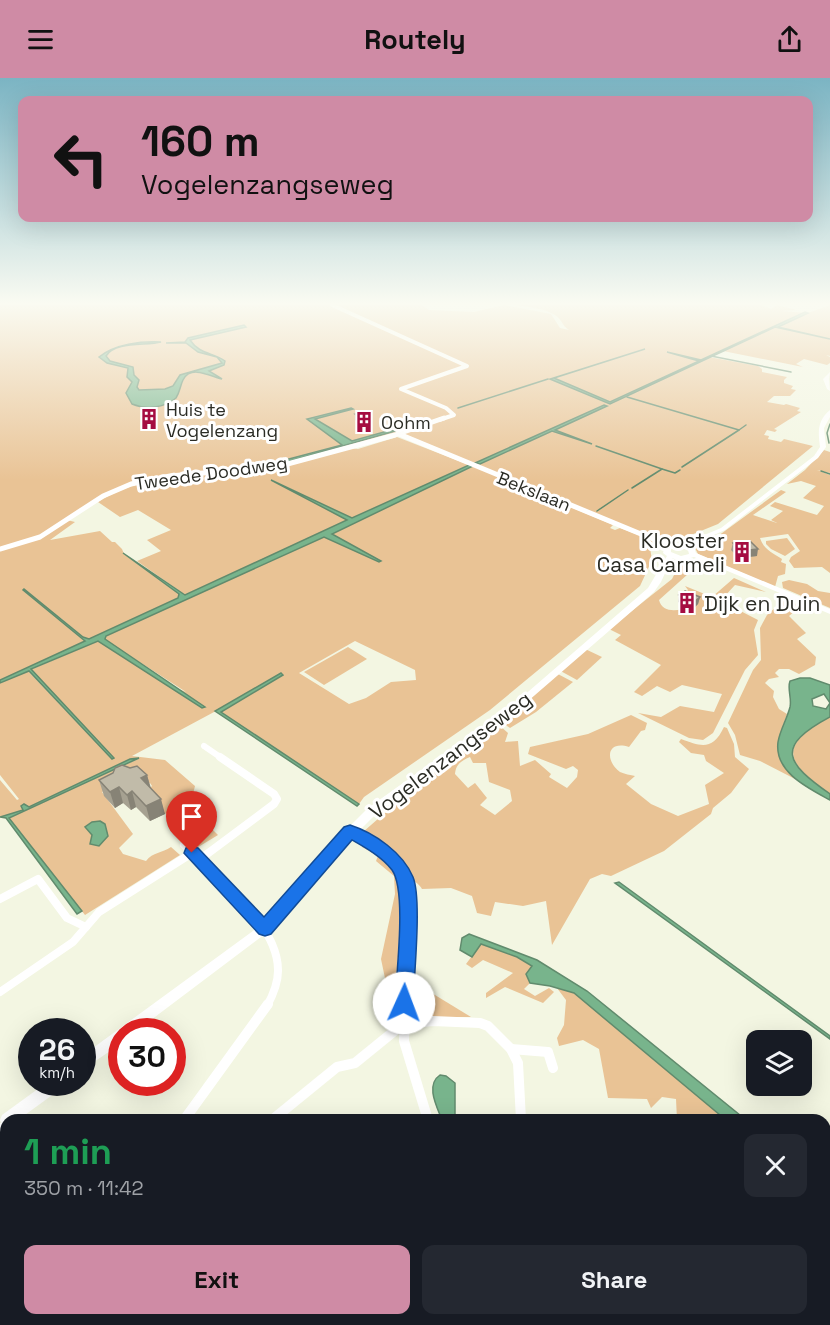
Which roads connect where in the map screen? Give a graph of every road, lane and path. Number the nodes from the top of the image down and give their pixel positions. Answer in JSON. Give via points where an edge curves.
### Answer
{"nodes":[{"id":1,"x":461,"y":363,"type":"edge"},
{"id":2,"x":830,"y":374,"type":"edge"},
{"id":3,"x":830,"y":389,"type":"edge"},
{"id":4,"x":830,"y":412,"type":"edge"},
{"id":5,"x":399,"y":434,"type":"junction"},
{"id":6,"x":670,"y":546,"type":"junction"},
{"id":7,"x":0,"y":549,"type":"edge"},
{"id":8,"x":689,"y":551,"type":"junction"},
{"id":9,"x":674,"y":557,"type":"junction"},
{"id":10,"x":830,"y":612,"type":"edge"},
{"id":11,"x":204,"y":746,"type":"dead end"},
{"id":12,"x":350,"y":831,"type":"junction"},
{"id":13,"x":184,"y":845,"type":"dead end"},
{"id":14,"x":192,"y":853,"type":"junction"},
{"id":15,"x":200,"y":860,"type":"junction"},
{"id":16,"x":0,"y":899,"type":"edge"},
{"id":17,"x":86,"y":927,"type":"junction"},
{"id":18,"x":265,"y":928,"type":"junction"},
{"id":19,"x":0,"y":992,"type":"edge"},
{"id":20,"x":144,"y":1018,"type":"edge"},
{"id":21,"x":403,"y":1024,"type":"junction"},
{"id":22,"x":511,"y":1049,"type":"junction"},
{"id":23,"x":553,"y":1068,"type":"dead end"},
{"id":24,"x":40,"y":1096,"type":"edge"},
{"id":25,"x":15,"y":1114,"type":"edge"},
{"id":26,"x":189,"y":1114,"type":"edge"},
{"id":27,"x":280,"y":1114,"type":"edge"},
{"id":28,"x":426,"y":1114,"type":"edge"},
{"id":29,"x":521,"y":1114,"type":"edge"}],
"edges":[{"from":1,"to":5,"type":"street","name":"Tweede Doodweg","via":[[467,366],[401,389],[454,415]]},
{"from":2,"to":3,"type":"main road","via":[[826,381]]},
{"from":4,"to":8,"type":"main road","via":[[821,428],[823,447],[816,457],[723,529],[700,539]]},
{"from":5,"to":6,"type":"street","name":"Bekslaan"},
{"from":5,"to":7,"type":"street","name":"Tweede Doodweg","via":[[280,466],[176,475],[131,484],[98,499],[45,534]]},
{"from":6,"to":8,"type":"main road"},
{"from":6,"to":9,"type":"main road","via":[[666,550]]},
{"from":8,"to":9,"type":"main road"},
{"from":8,"to":10,"type":"main road"},
{"from":9,"to":12,"type":"main road","name":"Vogelenzangseweg","via":[[651,590],[535,691]]},
{"from":11,"to":15,"type":"street","via":[[277,799]]},
{"from":12,"to":18,"type":"main road","name":"Vogelenzangseweg"},
{"from":12,"to":21,"type":"street","via":[[388,855],[406,880]]},
{"from":13,"to":14,"type":"street"},
{"from":14,"to":15,"type":"street"},
{"from":14,"to":17,"type":"street","via":[[99,912]]},
{"from":15,"to":18,"type":"street"},
{"from":16,"to":17,"type":"street","via":[[38,879],[67,918]]},
{"from":17,"to":19,"type":"street","via":[[73,942]]},
{"from":18,"to":20,"type":"main road","name":"Vogelenzangseweg"},
{"from":18,"to":26,"type":"street","via":[[279,964],[274,994]]},
{"from":21,"to":22,"type":"street","via":[[480,1023]]},
{"from":21,"to":27,"type":"street","via":[[355,1063],[337,1067]]},
{"from":21,"to":28,"type":"street","via":[[404,1041]]},
{"from":22,"to":23,"type":"street","via":[[548,1052]]},
{"from":22,"to":29,"type":"street","via":[[518,1063]]},
{"from":24,"to":25,"type":"main road"}]}
